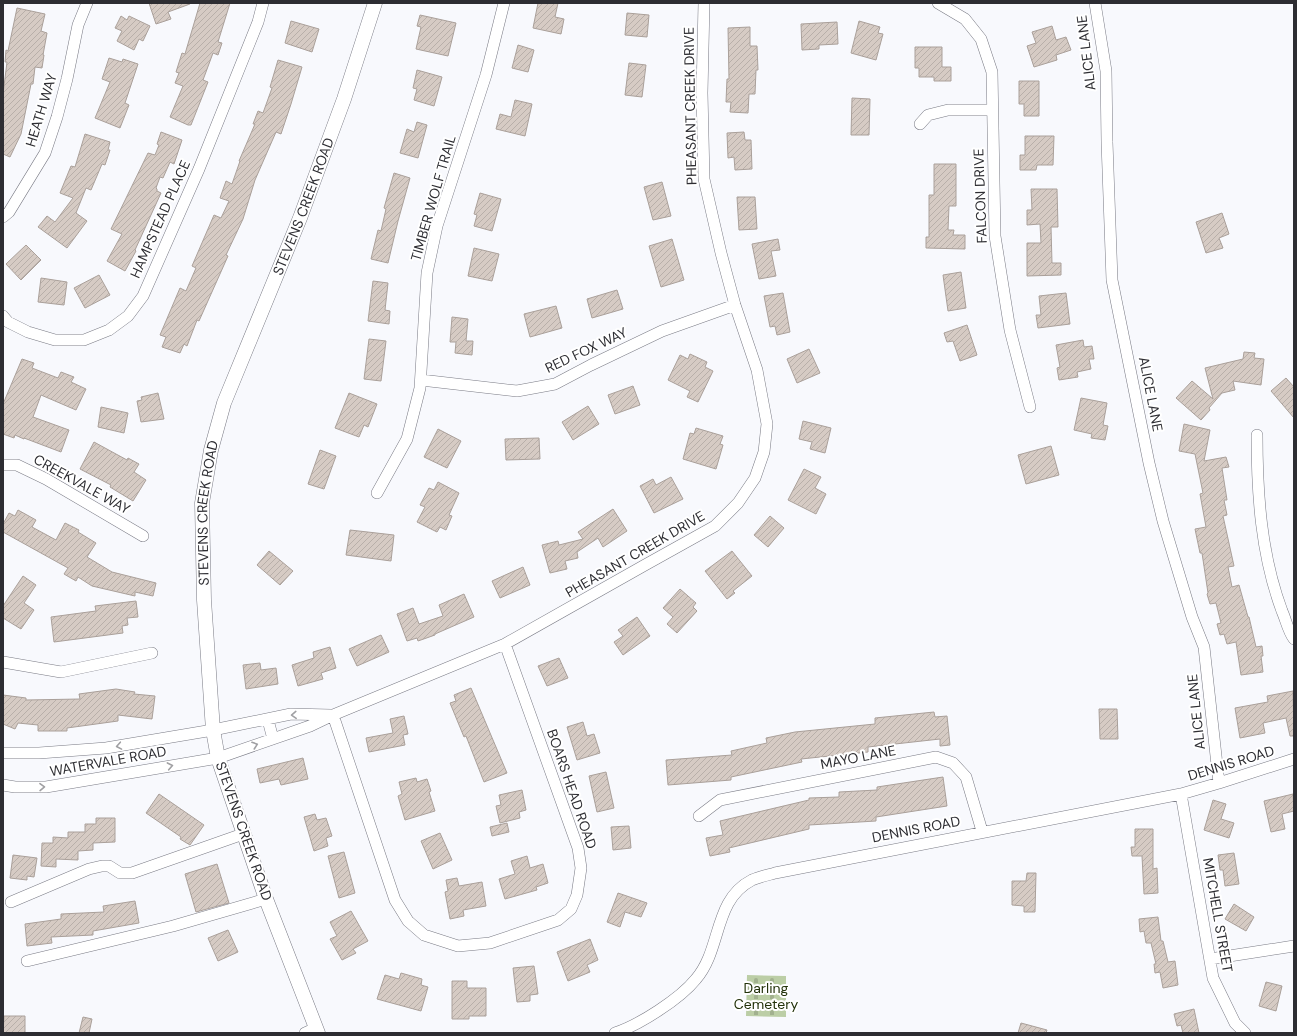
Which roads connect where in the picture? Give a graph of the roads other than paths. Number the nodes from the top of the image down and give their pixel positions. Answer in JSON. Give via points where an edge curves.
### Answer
{"nodes":[{"id":1,"x":87,"y":3,"type":"edge"},
{"id":2,"x":263,"y":3,"type":"edge"},
{"id":3,"x":375,"y":3,"type":"edge"},
{"id":4,"x":504,"y":3,"type":"edge"},
{"id":5,"x":704,"y":3,"type":"edge"},
{"id":6,"x":938,"y":3,"type":"edge"},
{"id":7,"x":1095,"y":3,"type":"edge"},
{"id":8,"x":992,"y":110,"type":"junction"},
{"id":9,"x":920,"y":124,"type":"dead end"},
{"id":10,"x":3,"y":217,"type":"edge"},
{"id":11,"x":735,"y":304,"type":"junction"},
{"id":12,"x":3,"y":316,"type":"edge"},
{"id":13,"x":420,"y":380,"type":"junction"},
{"id":14,"x":1030,"y":407,"type":"dead end"},
{"id":15,"x":1257,"y":435,"type":"dead end"},
{"id":16,"x":3,"y":465,"type":"edge"},
{"id":17,"x":377,"y":493,"type":"dead end"},
{"id":18,"x":143,"y":536,"type":"dead end"},
{"id":19,"x":1294,"y":639,"type":"edge"},
{"id":20,"x":505,"y":644,"type":"junction"},
{"id":21,"x":152,"y":653,"type":"dead end"},
{"id":22,"x":3,"y":662,"type":"edge"},
{"id":23,"x":333,"y":715,"type":"junction"},
{"id":24,"x":268,"y":720,"type":"junction"},
{"id":25,"x":213,"y":730,"type":"junction"},
{"id":26,"x":273,"y":739,"type":"junction"},
{"id":27,"x":3,"y":753,"type":"edge"},
{"id":28,"x":218,"y":758,"type":"junction"},
{"id":29,"x":1294,"y":759,"type":"edge"},
{"id":30,"x":1219,"y":783,"type":"junction"},
{"id":31,"x":3,"y":785,"type":"edge"},
{"id":32,"x":1180,"y":794,"type":"junction"},
{"id":33,"x":699,"y":816,"type":"dead end"},
{"id":34,"x":982,"y":831,"type":"junction"},
{"id":35,"x":243,"y":834,"type":"junction"},
{"id":36,"x":266,"y":898,"type":"junction"},
{"id":37,"x":11,"y":902,"type":"dead end"},
{"id":38,"x":1294,"y":946,"type":"edge"},
{"id":39,"x":1210,"y":959,"type":"junction"},
{"id":40,"x":27,"y":961,"type":"dead end"},
{"id":41,"x":313,"y":1031,"type":"edge"},
{"id":42,"x":620,"y":1032,"type":"edge"},
{"id":43,"x":1245,"y":1033,"type":"edge"}],
"edges":[{"from":1,"to":10,"type":"street","name":"HEATH WAY","via":[[78,25],[67,79],[45,153]]},
{"from":2,"to":12,"type":"street","name":"HAMPSTEAD PLACE","via":[[258,22],[199,169],[142,296],[128,316],[109,330],[84,340],[55,340],[28,332],[8,322]]},
{"from":3,"to":25,"type":"street","name":"STEVENS CREEK ROAD","via":[[344,100],[300,218],[224,403],[211,450],[202,503],[204,600]]},
{"from":4,"to":13,"type":"street","name":"TIMBER WOLF TRAIL","via":[[486,75],[437,226],[427,273]]},
{"from":5,"to":11,"type":"street","name":"PHEASANT CREEK DRIVE","via":[[704,179]]},
{"from":6,"to":8,"type":"street","name":"FALCON DRIVE","via":[[965,19],[981,39],[992,72]]},
{"from":7,"to":30,"type":"street","name":"ALICE LANE","via":[[1106,71],[1112,280],[1163,521],[1192,617],[1204,647]]},
{"from":8,"to":9,"type":"street","via":[[948,110],[928,115]]},
{"from":8,"to":14,"type":"street","name":"FALCON DRIVE","via":[[995,236],[1010,330]]},
{"from":11,"to":13,"type":"street","name":"RED FOX WAY","via":[[662,331],[591,364],[556,384],[517,391]]},
{"from":11,"to":20,"type":"street","name":"PHEASANT CREEK DRIVE","via":[[756,370],[767,424],[764,452],[755,478],[738,503],[715,526]]},
{"from":13,"to":17,"type":"street","name":"TIMBER WOLF TRAIL","via":[[407,439]]},
{"from":15,"to":19,"type":"street","via":[[1261,519],[1274,588]]},
{"from":16,"to":18,"type":"street","name":"CREEKVALE WAY","via":[[17,465],[46,479]]},
{"from":20,"to":23,"type":"street","name":"PHEASANT CREEK DRIVE"},
{"from":20,"to":23,"type":"street","name":"BOARS HEAD ROAD","via":[[578,848],[581,868],[577,895],[571,908],[558,920],[490,943],[458,946],[424,935],[408,921],[395,900]]},
{"from":21,"to":22,"type":"street","via":[[61,672]]},
{"from":23,"to":24,"type":"street","name":"PHEASANT CREEK DRIVE","one_way":true,"via":[[291,714]]},
{"from":23,"to":26,"type":"street","name":"PHEASANT CREEK DRIVE"},
{"from":24,"to":25,"type":"street","name":"PHEASANT CREEK DRIVE"},
{"from":24,"to":26,"type":"street"},
{"from":25,"to":27,"type":"street","name":"WATERVALE ROAD","one_way":true,"via":[[106,748]]},
{"from":25,"to":28,"type":"street","name":"STEVENS CREEK ROAD"},
{"from":28,"to":26,"type":"street","name":"PHEASANT CREEK DRIVE","one_way":true},
{"from":31,"to":28,"type":"street","name":"WATERVALE ROAD","one_way":true,"via":[[46,787]]},
{"from":28,"to":35,"type":"street","name":"STEVENS CREEK ROAD"},
{"from":29,"to":30,"type":"street","name":"DENNIS ROAD"},
{"from":30,"to":32,"type":"street","name":"DENNIS ROAD"},
{"from":32,"to":34,"type":"street","name":"DENNIS ROAD"},
{"from":32,"to":39,"type":"street","name":"MITCHELL STREET"},
{"from":33,"to":34,"type":"street","name":"MAYO LANE","via":[[720,800],[936,757],[953,763],[966,777]]},
{"from":34,"to":42,"type":"street","name":"DENNIS ROAD","via":[[775,873],[752,880],[736,891],[725,908],[709,958],[697,979],[650,1016]]},
{"from":35,"to":36,"type":"street","name":"STEVENS CREEK ROAD"},
{"from":35,"to":37,"type":"street","via":[[132,873],[120,873],[109,866],[89,869]]},
{"from":36,"to":40,"type":"street","via":[[173,926]]},
{"from":36,"to":41,"type":"street","name":"STEVENS CREEK ROAD"},
{"from":38,"to":39,"type":"street"},
{"from":39,"to":43,"type":"street","name":"MITCHELL STREET","via":[[1213,978],[1235,1023]]}]}
